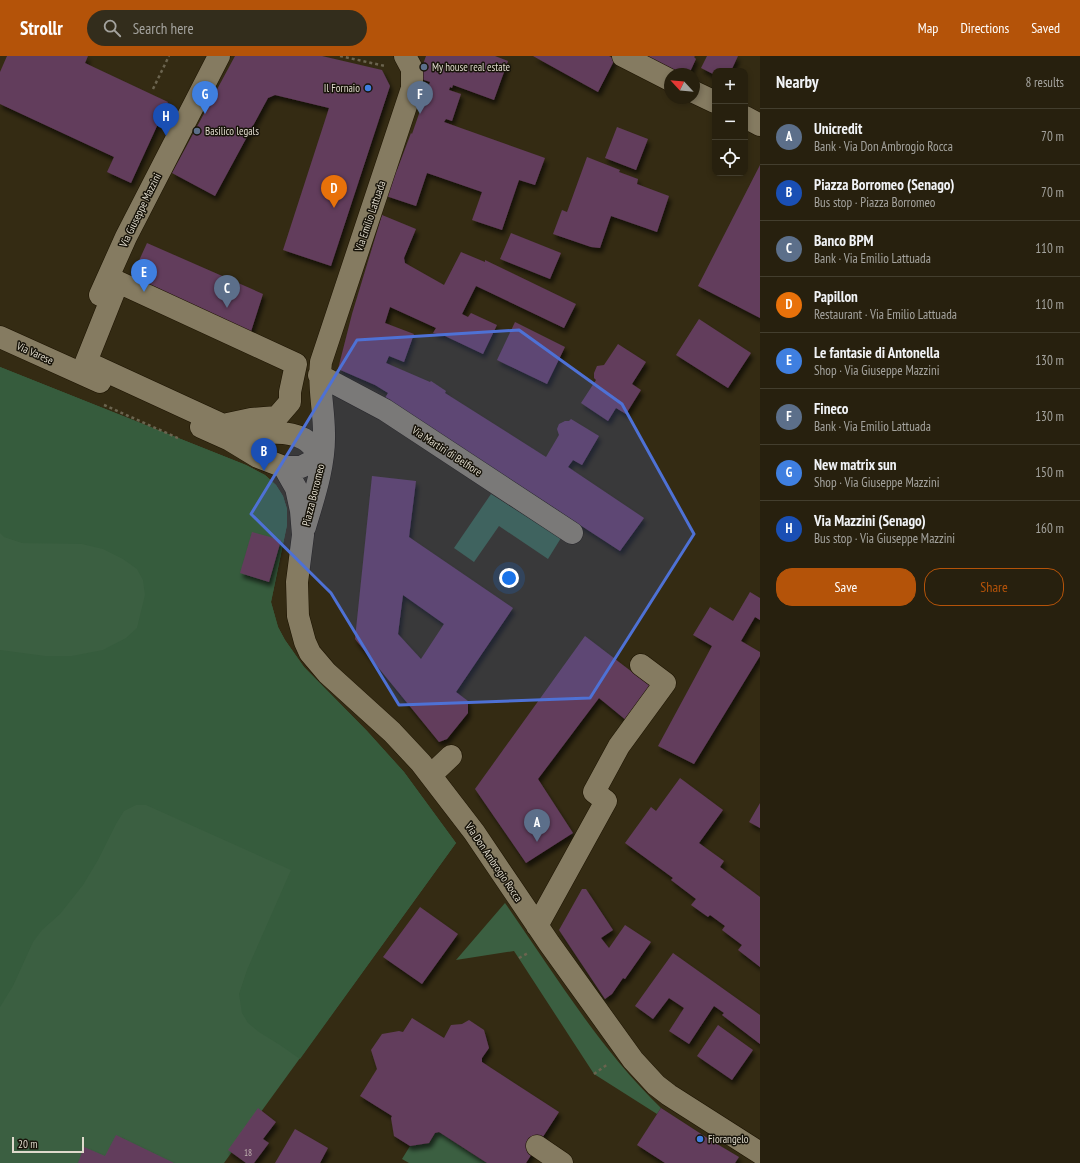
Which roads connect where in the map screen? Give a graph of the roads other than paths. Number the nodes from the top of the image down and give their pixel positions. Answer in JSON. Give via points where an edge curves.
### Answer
{"nodes":[{"id":1,"x":219,"y":56,"type":"edge"},
{"id":2,"x":623,"y":56,"type":"edge"},
{"id":3,"x":402,"y":60,"type":"edge"},
{"id":4,"x":664,"y":77,"type":"edge"},
{"id":5,"x":700,"y":95,"type":"edge"},
{"id":6,"x":712,"y":101,"type":"edge"},
{"id":7,"x":748,"y":119,"type":"edge"},
{"id":8,"x":760,"y":125,"type":"edge"},
{"id":9,"x":0,"y":337,"type":"edge"},
{"id":10,"x":248,"y":341,"type":"joint"},
{"id":11,"x":70,"y":368,"type":"junction"},
{"id":12,"x":319,"y":375,"type":"junction"},
{"id":13,"x":230,"y":440,"type":"junction"},
{"id":14,"x":322,"y":456,"type":"junction"},
{"id":15,"x":284,"y":467,"type":"junction"},
{"id":16,"x":572,"y":532,"type":"dead end"},
{"id":17,"x":303,"y":535,"type":"junction"},
{"id":18,"x":641,"y":665,"type":"dead end"},
{"id":19,"x":451,"y":756,"type":"dead end"},
{"id":20,"x":430,"y":775,"type":"junction"},
{"id":21,"x":537,"y":926,"type":"junction"},
{"id":22,"x":537,"y":1146,"type":"dead end"},
{"id":23,"x":760,"y":1153,"type":"edge"},
{"id":24,"x":562,"y":1163,"type":"edge"}],
"edges":[{"from":1,"to":11,"type":"street","name":"Via Giuseppe Mazzini","via":[[126,237]]},
{"from":2,"to":4,"type":"street"},
{"from":3,"to":12,"type":"street","name":"Via Emilio Lattuada","via":[[412,69],[412,88],[321,362]]},
{"from":5,"to":6,"type":"street"},
{"from":7,"to":8,"type":"street"},
{"from":9,"to":11,"type":"street","name":"Via Varese"},
{"from":10,"to":10,"type":"street","via":[[118,282],[86,362],[224,425],[251,419],[277,418],[290,402],[296,364]]},
{"from":11,"to":13,"type":"street","name":"Via Varese"},
{"from":12,"to":14,"type":"street","name":"Piazza Borromeo","via":[[324,434]]},
{"from":12,"to":16,"type":"street","name":"Via Martiri di Belfiore","via":[[385,410]]},
{"from":13,"to":14,"type":"street","name":"Piazza Borromeo","via":[[283,432],[304,439]]},
{"from":13,"to":15,"type":"street","name":"Piazza Borromeo","via":[[258,457]]},
{"from":14,"to":15,"type":"street","name":"Piazza Borromeo","via":[[301,467]]},
{"from":14,"to":17,"type":"street","name":"Piazza Borromeo","via":[[316,490]]},
{"from":15,"to":17,"type":"street","name":"Piazza Borromeo","via":[[296,488]]},
{"from":17,"to":20,"type":"street","name":"Via Don Ambrogio Rocca","via":[[297,582],[298,616],[310,653],[327,673],[406,745]]},
{"from":18,"to":21,"type":"street","via":[[665,683],[619,746],[594,792],[606,801]]},
{"from":19,"to":20,"type":"street"},
{"from":20,"to":21,"type":"street","name":"Via Don Ambrogio Rocca","via":[[474,832]]},
{"from":21,"to":23,"type":"street","name":"Via Don Ambrogio Rocca","via":[[633,1060],[656,1085],[668,1096]]},
{"from":22,"to":24,"type":"street"}]}
